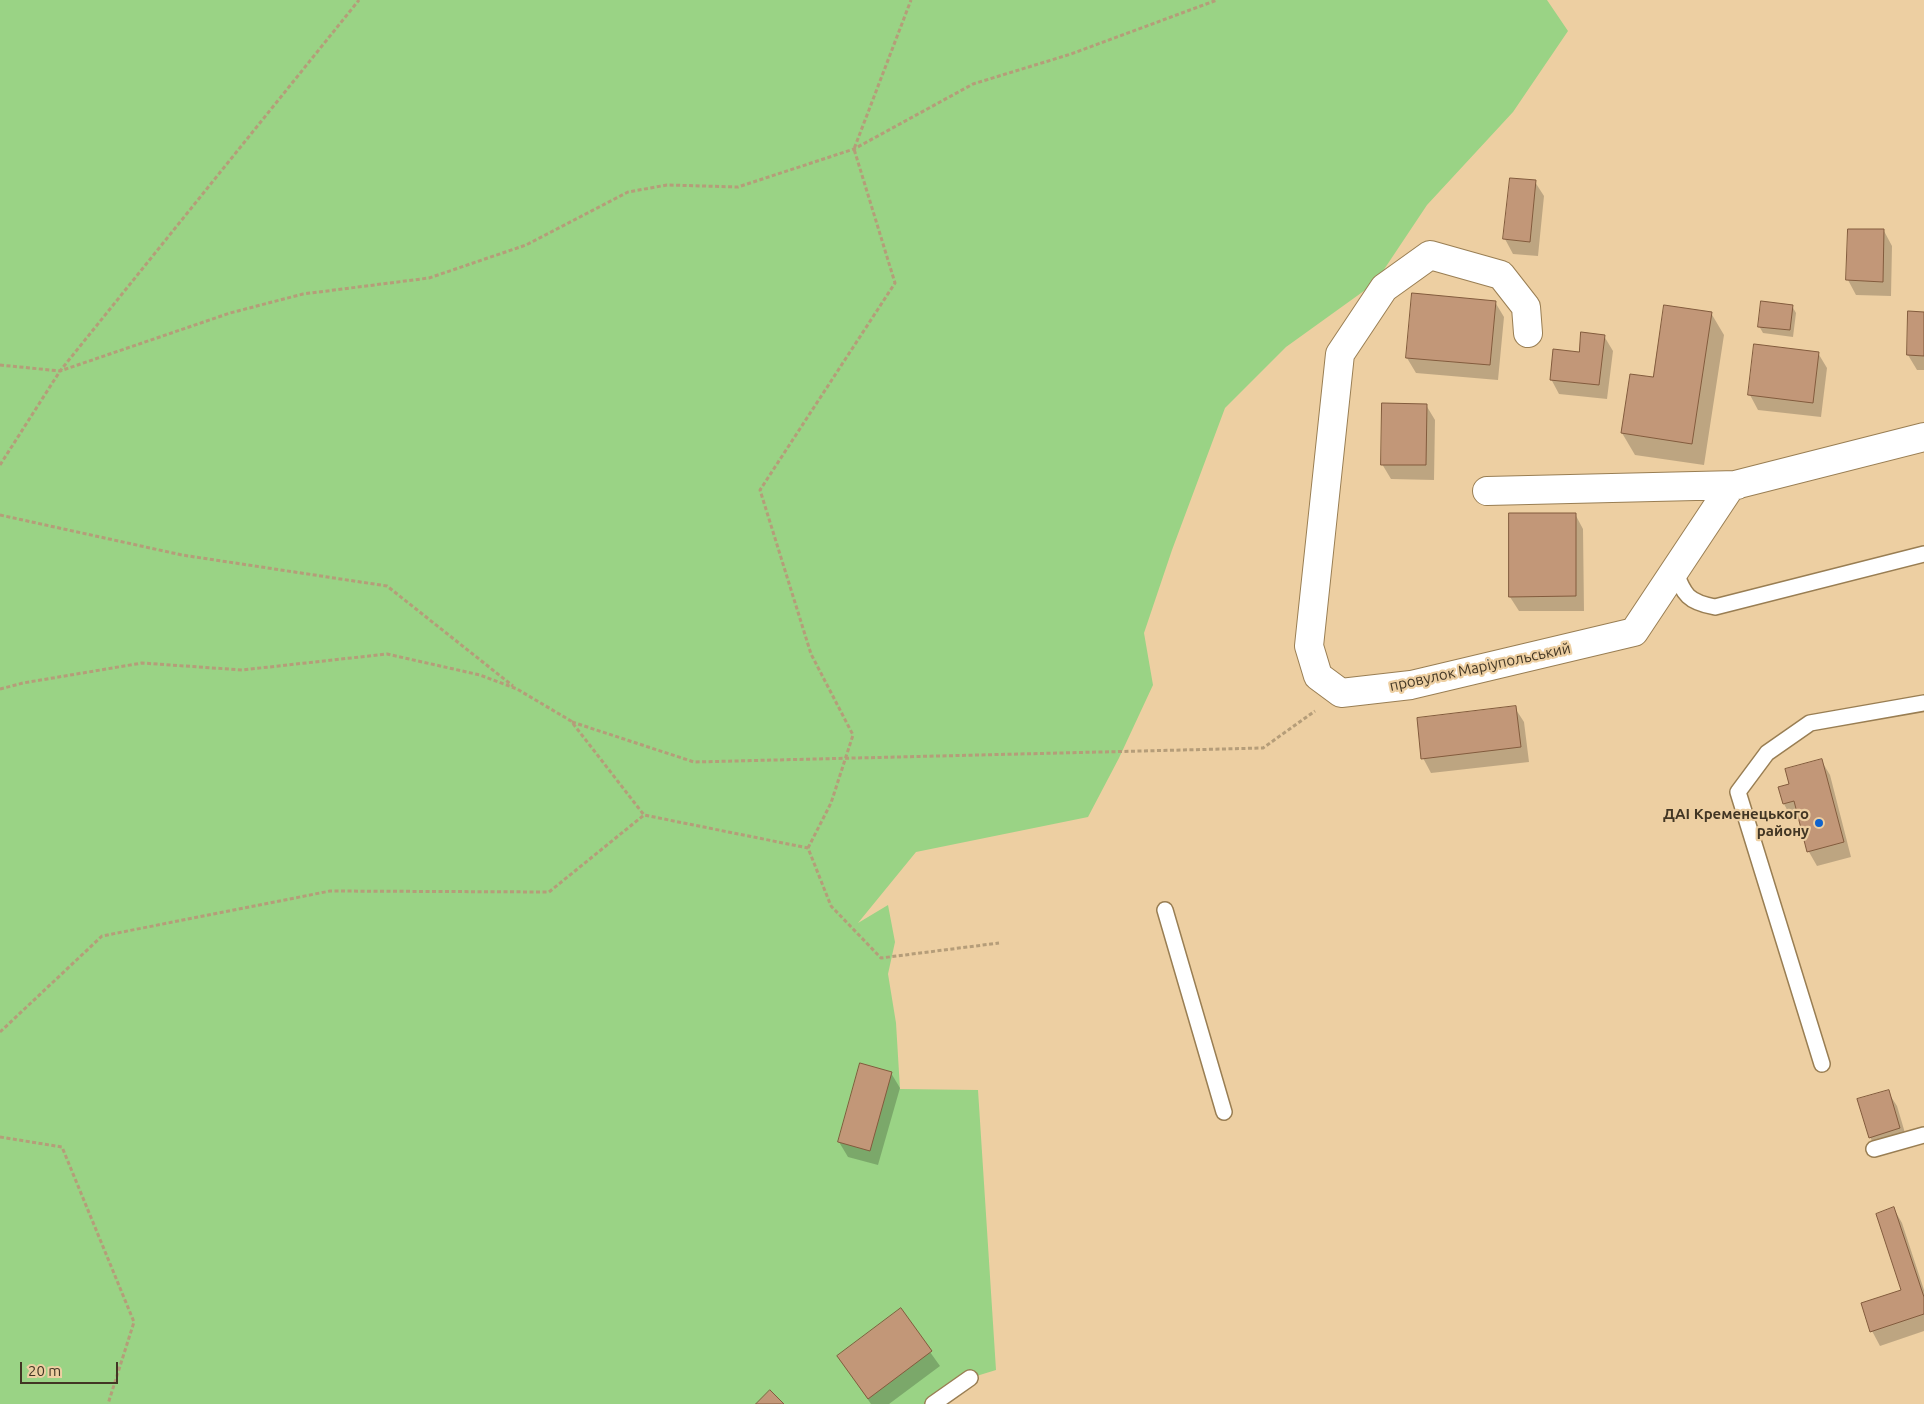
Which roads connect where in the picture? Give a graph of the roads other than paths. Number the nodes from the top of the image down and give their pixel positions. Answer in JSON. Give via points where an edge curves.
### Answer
{"nodes":[{"id":1,"x":1528,"y":333,"type":"dead end"},
{"id":2,"x":1924,"y":437,"type":"edge"},
{"id":3,"x":1737,"y":485,"type":"junction"},
{"id":4,"x":1487,"y":491,"type":"dead end"},
{"id":5,"x":1924,"y":554,"type":"edge"},
{"id":6,"x":1675,"y":571,"type":"junction"},
{"id":7,"x":1924,"y":703,"type":"edge"},
{"id":8,"x":1165,"y":910,"type":"dead end"},
{"id":9,"x":1822,"y":1064,"type":"dead end"},
{"id":10,"x":1224,"y":1112,"type":"dead end"},
{"id":11,"x":1924,"y":1135,"type":"edge"},
{"id":12,"x":1874,"y":1149,"type":"dead end"},
{"id":13,"x":970,"y":1378,"type":"dead end"},
{"id":14,"x":933,"y":1404,"type":"edge"}],
"edges":[{"from":1,"to":6,"type":"street","name":"провулок Маріупольський","via":[[1526,306],[1501,275],[1430,255],[1384,288],[1340,354],[1309,646],[1318,676],[1341,693],[1411,685],[1634,632]]},
{"from":2,"to":3,"type":"street"},
{"from":3,"to":4,"type":"street"},
{"from":3,"to":6,"type":"street","name":"провулок Маріупольський","via":[[1731,486]]},
{"from":5,"to":6,"type":"lane","via":[[1715,607],[1700,604],[1684,594]]},
{"from":7,"to":9,"type":"lane","via":[[1810,723],[1767,753],[1738,792]]},
{"from":8,"to":10,"type":"lane"},
{"from":11,"to":12,"type":"lane"},
{"from":13,"to":14,"type":"lane"}]}
